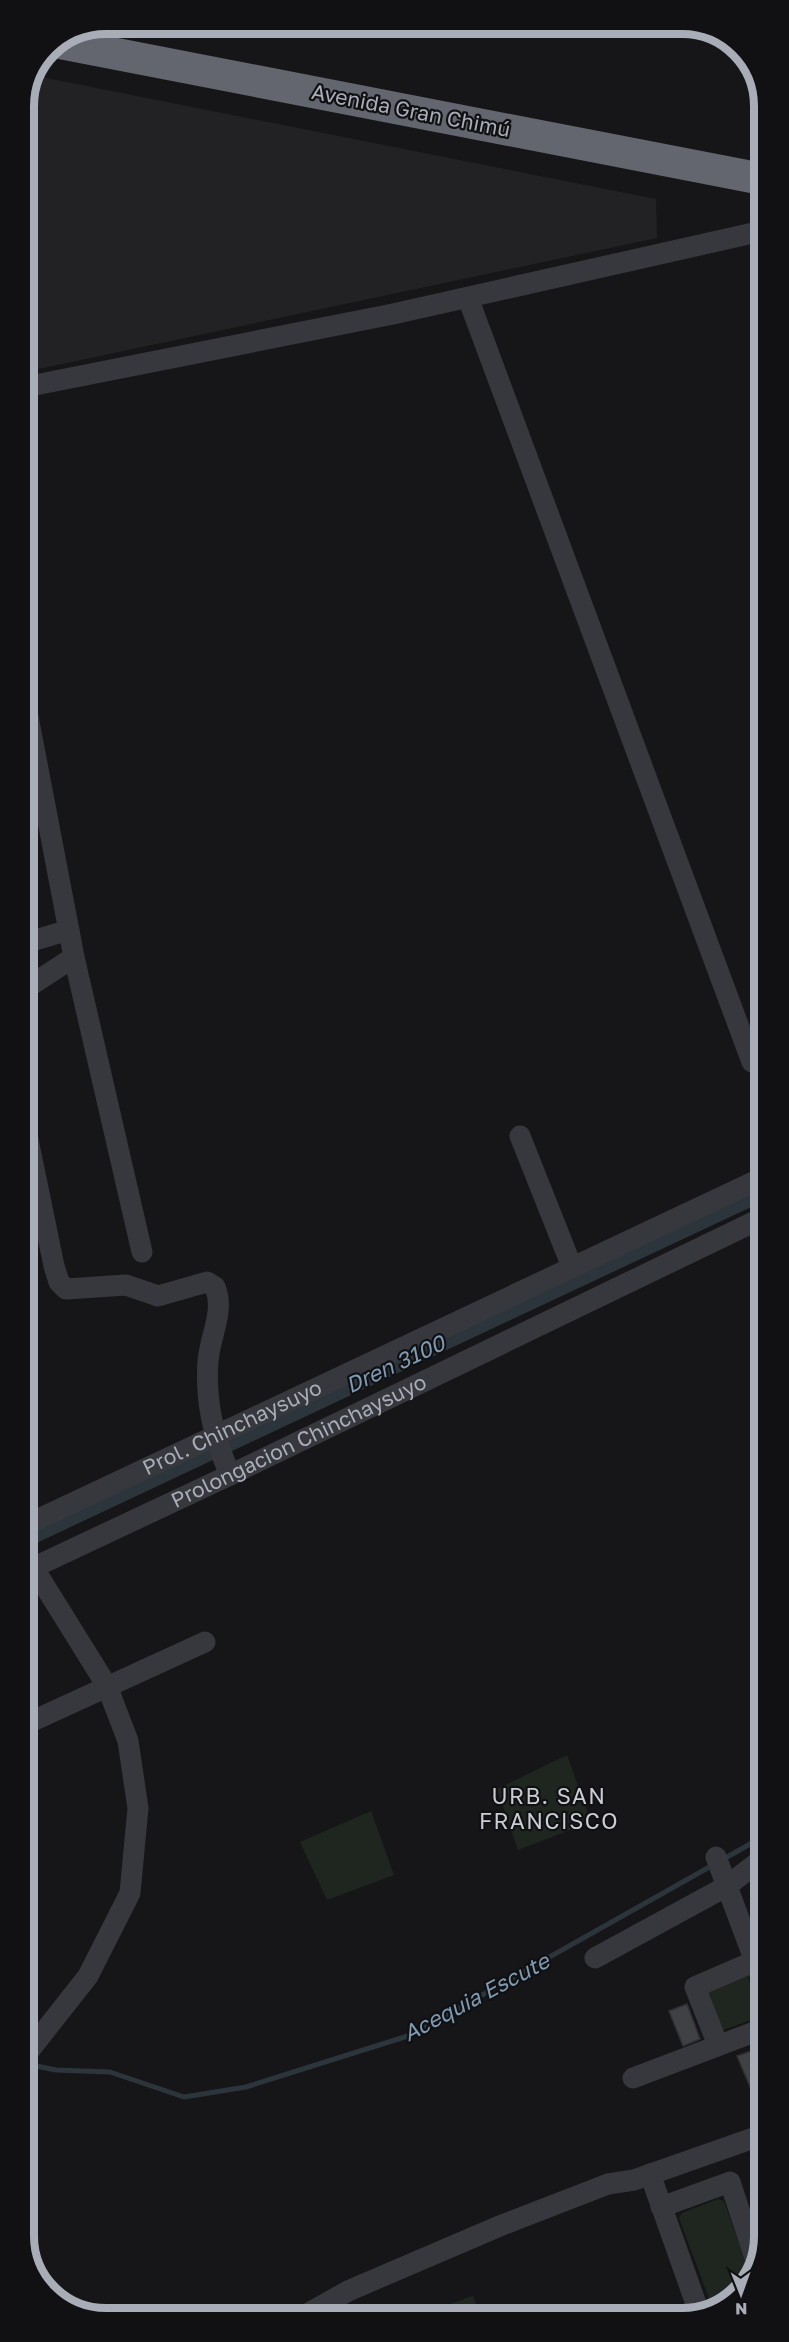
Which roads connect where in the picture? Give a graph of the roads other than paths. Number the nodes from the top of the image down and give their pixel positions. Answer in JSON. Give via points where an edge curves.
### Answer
{"nodes":[{"id":1,"x":106,"y":34,"type":"edge"},
{"id":2,"x":70,"y":45,"type":"edge"},
{"id":3,"x":754,"y":159,"type":"edge"},
{"id":4,"x":754,"y":177,"type":"edge"},
{"id":5,"x":754,"y":233,"type":"edge"},
{"id":6,"x":468,"y":298,"type":"junction"},
{"id":7,"x":34,"y":385,"type":"edge"},
{"id":8,"x":34,"y":748,"type":"edge"},
{"id":9,"x":69,"y":930,"type":"junction"},
{"id":10,"x":34,"y":940,"type":"edge"},
{"id":11,"x":74,"y":957,"type":"junction"},
{"id":12,"x":34,"y":983,"type":"edge"},
{"id":13,"x":752,"y":1062,"type":"dead end"},
{"id":14,"x":520,"y":1136,"type":"dead end"},
{"id":15,"x":34,"y":1169,"type":"edge"},
{"id":16,"x":754,"y":1182,"type":"edge"},
{"id":17,"x":754,"y":1221,"type":"edge"},
{"id":18,"x":142,"y":1252,"type":"dead end"},
{"id":19,"x":572,"y":1268,"type":"junction"},
{"id":20,"x":215,"y":1439,"type":"junction"},
{"id":21,"x":227,"y":1469,"type":"junction"},
{"id":22,"x":34,"y":1522,"type":"edge"},
{"id":23,"x":34,"y":1566,"type":"edge"},
{"id":24,"x":34,"y":1576,"type":"edge"},
{"id":25,"x":205,"y":1641,"type":"dead end"},
{"id":26,"x":107,"y":1686,"type":"junction"},
{"id":27,"x":34,"y":1720,"type":"edge"},
{"id":28,"x":754,"y":1863,"type":"edge"},
{"id":29,"x":721,"y":1871,"type":"junction"},
{"id":30,"x":595,"y":1958,"type":"dead end"},
{"id":31,"x":754,"y":1958,"type":"edge"},
{"id":32,"x":754,"y":1961,"type":"edge"},
{"id":33,"x":754,"y":2032,"type":"edge"},
{"id":34,"x":34,"y":2045,"type":"edge"},
{"id":35,"x":718,"y":2045,"type":"junction"},
{"id":36,"x":633,"y":2078,"type":"dead end"},
{"id":37,"x":754,"y":2138,"type":"edge"},
{"id":38,"x":650,"y":2174,"type":"junction"},
{"id":39,"x":661,"y":2207,"type":"junction"},
{"id":40,"x":753,"y":2251,"type":"edge"},
{"id":41,"x":697,"y":2306,"type":"edge"},
{"id":42,"x":319,"y":2307,"type":"edge"}],
"edges":[{"from":1,"to":3,"type":"highway","name":"Avenida Gran Chimú"},
{"from":2,"to":4,"type":"highway","name":"Avenida Gran Chimú"},
{"from":5,"to":6,"type":"street"},
{"from":6,"to":7,"type":"street"},
{"from":6,"to":13,"type":"street"},
{"from":8,"to":9,"type":"street"},
{"from":9,"to":10,"type":"street"},
{"from":9,"to":11,"type":"street"},
{"from":11,"to":12,"type":"street"},
{"from":11,"to":18,"type":"street"},
{"from":14,"to":19,"type":"street"},
{"from":15,"to":20,"type":"street","via":[[54,1266],[66,1289],[126,1285],[158,1296],[207,1282],[215,1287],[219,1308],[208,1361]]},
{"from":16,"to":19,"type":"street","name":"Prol. Chinchaysuyo"},
{"from":17,"to":21,"type":"street","name":"Prolongacion Chinchaysuyo"},
{"from":19,"to":20,"type":"street","name":"Prol. Chinchaysuyo"},
{"from":20,"to":21,"type":"street"},
{"from":20,"to":22,"type":"street","name":"Prol. Chinchaysuyo"},
{"from":21,"to":23,"type":"street","name":"Prolongacion Chinchaysuyo"},
{"from":24,"to":26,"type":"street"},
{"from":25,"to":26,"type":"street"},
{"from":26,"to":27,"type":"street"},
{"from":26,"to":34,"type":"street","via":[[128,1741],[138,1808],[130,1893],[88,1976]]},
{"from":28,"to":29,"type":"street"},
{"from":29,"to":30,"type":"street"},
{"from":29,"to":31,"type":"street"},
{"from":32,"to":35,"type":"street","via":[[695,1987]]},
{"from":33,"to":35,"type":"street"},
{"from":35,"to":36,"type":"street"},
{"from":37,"to":38,"type":"street"},
{"from":38,"to":39,"type":"street"},
{"from":38,"to":42,"type":"street","via":[[608,2184],[545,2208],[348,2291]]},
{"from":39,"to":40,"type":"street","via":[[730,2182]]},
{"from":39,"to":41,"type":"street"}]}
